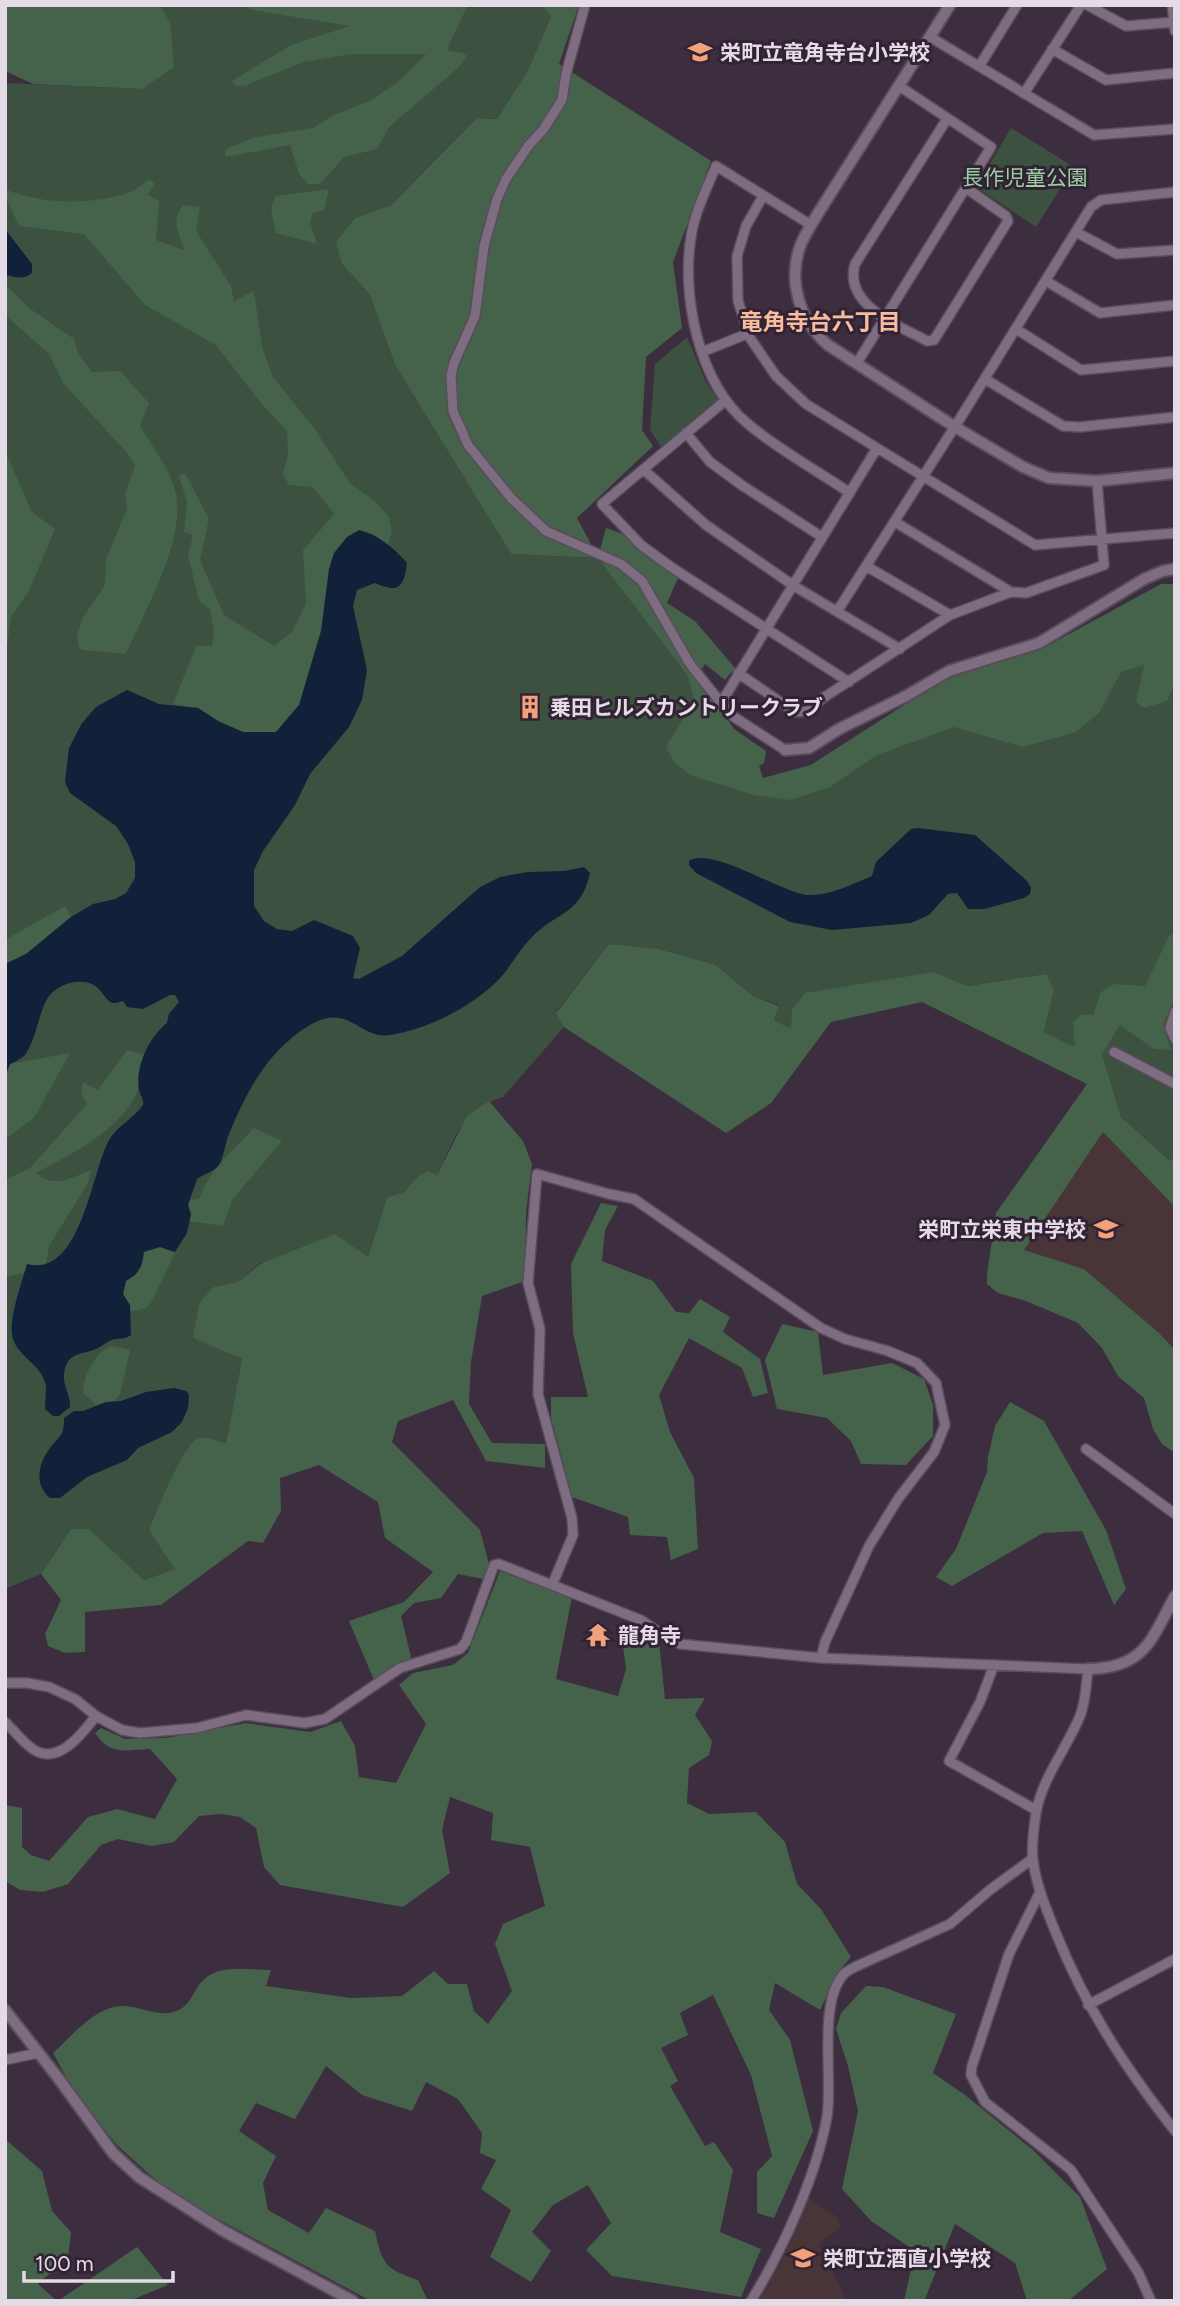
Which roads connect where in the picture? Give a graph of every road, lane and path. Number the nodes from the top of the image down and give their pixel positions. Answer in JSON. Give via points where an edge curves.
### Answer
{"nodes":[{"id":1,"x":585,"y":5,"type":"edge"},
{"id":2,"x":950,"y":5,"type":"edge"},
{"id":3,"x":1017,"y":5,"type":"edge"},
{"id":4,"x":1081,"y":5,"type":"edge"},
{"id":5,"x":1087,"y":5,"type":"edge"},
{"id":6,"x":1172,"y":5,"type":"edge"},
{"id":7,"x":1174,"y":22,"type":"edge"},
{"id":8,"x":1175,"y":31,"type":"edge"},
{"id":9,"x":930,"y":37,"type":"junction"},
{"id":10,"x":1052,"y":49,"type":"junction"},
{"id":11,"x":980,"y":65,"type":"junction"},
{"id":12,"x":1175,"y":73,"type":"edge"},
{"id":13,"x":899,"y":86,"type":"junction"},
{"id":14,"x":1025,"y":92,"type":"junction"},
{"id":15,"x":947,"y":119,"type":"junction"},
{"id":16,"x":1175,"y":129,"type":"edge"},
{"id":17,"x":967,"y":188,"type":"junction"},
{"id":18,"x":1175,"y":192,"type":"edge"},
{"id":19,"x":763,"y":196,"type":"junction"},
{"id":20,"x":811,"y":225,"type":"junction"},
{"id":21,"x":1076,"y":232,"type":"junction"},
{"id":22,"x":1175,"y":250,"type":"edge"},
{"id":23,"x":1046,"y":281,"type":"junction"},
{"id":24,"x":1175,"y":305,"type":"edge"},
{"id":25,"x":885,"y":317,"type":"junction"},
{"id":26,"x":1016,"y":329,"type":"junction"},
{"id":27,"x":748,"y":333,"type":"junction"},
{"id":28,"x":702,"y":352,"type":"junction"},
{"id":29,"x":1175,"y":361,"type":"edge"},
{"id":30,"x":857,"y":363,"type":"junction"},
{"id":31,"x":985,"y":379,"type":"junction"},
{"id":32,"x":726,"y":400,"type":"junction"},
{"id":33,"x":1175,"y":417,"type":"edge"},
{"id":34,"x":955,"y":427,"type":"junction"},
{"id":35,"x":686,"y":433,"type":"junction"},
{"id":36,"x":877,"y":448,"type":"junction"},
{"id":37,"x":644,"y":470,"type":"junction"},
{"id":38,"x":1175,"y":473,"type":"edge"},
{"id":39,"x":924,"y":476,"type":"junction"},
{"id":40,"x":1097,"y":481,"type":"junction"},
{"id":41,"x":850,"y":493,"type":"junction"},
{"id":42,"x":895,"y":522,"type":"junction"},
{"id":43,"x":1175,"y":533,"type":"edge"},
{"id":44,"x":822,"y":537,"type":"junction"},
{"id":45,"x":1102,"y":540,"type":"junction"},
{"id":46,"x":866,"y":566,"type":"junction"},
{"id":47,"x":1175,"y":569,"type":"edge"},
{"id":48,"x":794,"y":586,"type":"junction"},
{"id":49,"x":1011,"y":592,"type":"junction"},
{"id":50,"x":838,"y":611,"type":"junction"},
{"id":51,"x":950,"y":615,"type":"junction"},
{"id":52,"x":767,"y":629,"type":"junction"},
{"id":53,"x":900,"y":649,"type":"junction"},
{"id":54,"x":738,"y":673,"type":"junction"},
{"id":55,"x":849,"y":682,"type":"junction"},
{"id":56,"x":721,"y":703,"type":"junction"},
{"id":57,"x":785,"y":750,"type":"joint"},
{"id":58,"x":1175,"y":1012,"type":"edge"},
{"id":59,"x":1175,"y":1039,"type":"edge"},
{"id":60,"x":1114,"y":1052,"type":"dead end"},
{"id":61,"x":1175,"y":1084,"type":"edge"},
{"id":62,"x":1086,"y":1449,"type":"dead end"},
{"id":63,"x":1175,"y":1514,"type":"edge"},
{"id":64,"x":553,"y":1583,"type":"junction"},
{"id":65,"x":1175,"y":1596,"type":"edge"},
{"id":66,"x":821,"y":1658,"type":"junction"},
{"id":67,"x":994,"y":1665,"type":"junction"},
{"id":68,"x":1088,"y":1669,"type":"junction"},
{"id":69,"x":5,"y":1683,"type":"edge"},
{"id":70,"x":96,"y":1716,"type":"junction"},
{"id":71,"x":5,"y":1722,"type":"edge"},
{"id":72,"x":1036,"y":1810,"type":"junction"},
{"id":73,"x":1032,"y":1858,"type":"junction"},
{"id":74,"x":1040,"y":1892,"type":"junction"},
{"id":75,"x":1175,"y":1959,"type":"edge"},
{"id":76,"x":1088,"y":2005,"type":"junction"},
{"id":77,"x":5,"y":2010,"type":"edge"},
{"id":78,"x":38,"y":2053,"type":"junction"},
{"id":79,"x":5,"y":2060,"type":"edge"},
{"id":80,"x":1175,"y":2131,"type":"edge"},
{"id":81,"x":353,"y":2301,"type":"edge"},
{"id":82,"x":751,"y":2301,"type":"edge"},
{"id":83,"x":1151,"y":2301,"type":"edge"}],
"edges":[{"from":1,"to":56,"type":"street","via":[[562,100],[506,178],[497,199],[484,246],[475,316],[451,375],[453,411],[468,445],[511,498],[546,531],[621,564],[642,581],[690,664]]},
{"from":2,"to":9,"type":"street"},
{"from":3,"to":11,"type":"street"},
{"from":4,"to":10,"type":"street"},
{"from":5,"to":7,"type":"street","via":[[1126,26]]},
{"from":6,"to":7,"type":"street"},
{"from":7,"to":8,"type":"street"},
{"from":9,"to":11,"type":"street"},
{"from":9,"to":13,"type":"street"},
{"from":10,"to":12,"type":"street","via":[[1106,80]]},
{"from":10,"to":14,"type":"street"},
{"from":11,"to":14,"type":"street"},
{"from":13,"to":15,"type":"street"},
{"from":13,"to":20,"type":"street"},
{"from":14,"to":16,"type":"street","via":[[1094,135]]},
{"from":15,"to":17,"type":"street","via":[[991,148]]},
{"from":15,"to":25,"type":"street","via":[[855,264],[857,293]]},
{"from":17,"to":25,"type":"street"},
{"from":17,"to":25,"type":"street","via":[[1008,221],[934,340],[927,341]]},
{"from":18,"to":21,"type":"street","via":[[1101,200],[1091,207]]},
{"from":19,"to":20,"type":"street"},
{"from":19,"to":27,"type":"street","via":[[746,226],[737,256],[738,301]]},
{"from":19,"to":28,"type":"street","via":[[716,166],[695,214],[688,289]]},
{"from":20,"to":30,"type":"street","via":[[797,257],[798,300],[818,337]]},
{"from":21,"to":22,"type":"street","via":[[1117,254]]},
{"from":21,"to":23,"type":"street"},
{"from":23,"to":24,"type":"street","via":[[1100,313]]},
{"from":23,"to":26,"type":"street"},
{"from":25,"to":30,"type":"street"},
{"from":26,"to":29,"type":"street","via":[[1081,370]]},
{"from":26,"to":31,"type":"street"},
{"from":27,"to":28,"type":"street"},
{"from":27,"to":36,"type":"street","via":[[776,376],[806,404]]},
{"from":28,"to":32,"type":"street"},
{"from":30,"to":34,"type":"street"},
{"from":31,"to":33,"type":"street","via":[[1070,427]]},
{"from":31,"to":34,"type":"street"},
{"from":32,"to":35,"type":"street"},
{"from":32,"to":41,"type":"street","via":[[747,423]]},
{"from":34,"to":39,"type":"street"},
{"from":34,"to":40,"type":"street","via":[[1044,476]]},
{"from":35,"to":37,"type":"street"},
{"from":35,"to":44,"type":"street","via":[[710,462]]},
{"from":36,"to":39,"type":"street"},
{"from":36,"to":41,"type":"street"},
{"from":37,"to":48,"type":"street","via":[[706,525]]},
{"from":37,"to":52,"type":"street","via":[[602,504],[641,545]]},
{"from":38,"to":40,"type":"street"},
{"from":39,"to":42,"type":"street"},
{"from":39,"to":45,"type":"street","via":[[1031,544]]},
{"from":40,"to":45,"type":"street"},
{"from":41,"to":44,"type":"street"},
{"from":42,"to":46,"type":"street"},
{"from":42,"to":49,"type":"street"},
{"from":43,"to":45,"type":"street"},
{"from":44,"to":48,"type":"street"},
{"from":45,"to":49,"type":"street","via":[[1104,565],[1026,593]]},
{"from":46,"to":50,"type":"street"},
{"from":46,"to":51,"type":"street"},
{"from":47,"to":57,"type":"street","via":[[1144,579],[1039,643],[949,671],[809,748]]},
{"from":48,"to":50,"type":"street"},
{"from":48,"to":52,"type":"street"},
{"from":49,"to":51,"type":"street"},
{"from":50,"to":53,"type":"street"},
{"from":51,"to":53,"type":"street"},
{"from":52,"to":54,"type":"street"},
{"from":52,"to":55,"type":"street"},
{"from":53,"to":55,"type":"street"},
{"from":54,"to":55,"type":"street","via":[[795,712],[808,711]]},
{"from":54,"to":56,"type":"street"},
{"from":56,"to":57,"type":"street","via":[[734,717]]},
{"from":58,"to":59,"type":"street","via":[[1170,1028]]},
{"from":60,"to":61,"type":"street"},
{"from":62,"to":63,"type":"street"},
{"from":64,"to":66,"type":"street","via":[[641,1620],[680,1644]]},
{"from":64,"to":66,"type":"street","via":[[573,1535],[538,1394],[540,1329],[528,1283],[537,1174],[634,1199],[821,1328],[916,1363],[936,1383],[945,1425],[934,1452],[869,1546]]},
{"from":64,"to":70,"type":"street","via":[[494,1565],[460,1649],[400,1668],[325,1719],[305,1723],[246,1716],[197,1728],[140,1733],[122,1730]]},
{"from":65,"to":68,"type":"street","via":[[1140,1654],[1127,1663]]},
{"from":66,"to":67,"type":"street"},
{"from":67,"to":68,"type":"street"},
{"from":67,"to":72,"type":"street","via":[[981,1702],[949,1761]]},
{"from":68,"to":72,"type":"street","via":[[1079,1718]]},
{"from":69,"to":70,"type":"street","via":[[49,1687]]},
{"from":70,"to":71,"type":"street","via":[[72,1745],[46,1753],[39,1753]]},
{"from":72,"to":73,"type":"street"},
{"from":73,"to":74,"type":"street"},
{"from":73,"to":82,"type":"street","via":[[950,1924],[843,1975],[829,2015],[827,2118],[813,2171],[774,2261]]},
{"from":74,"to":76,"type":"street"},
{"from":74,"to":83,"type":"street","via":[[1009,1954],[971,2075],[985,2102],[1071,2169],[1138,2272]]},
{"from":75,"to":76,"type":"street"},
{"from":76,"to":80,"type":"street","via":[[1138,2084]]},
{"from":77,"to":78,"type":"street"},
{"from":78,"to":79,"type":"street"},
{"from":78,"to":81,"type":"street","via":[[113,2153],[139,2177],[222,2230]]}]}
